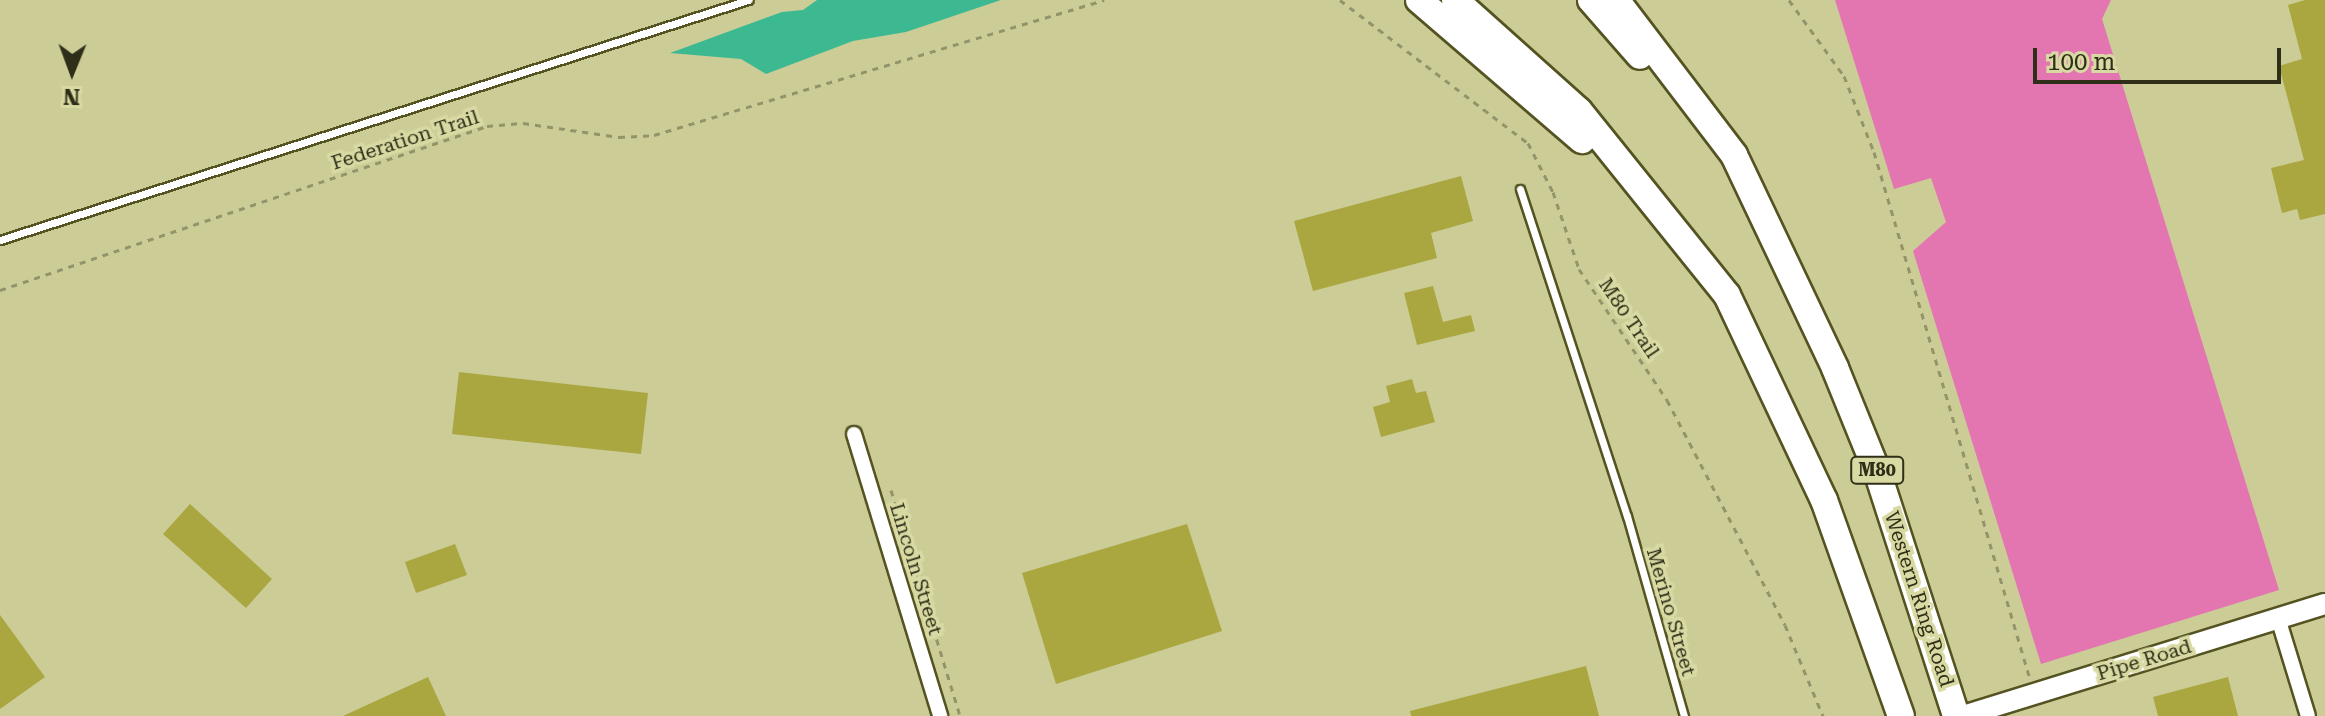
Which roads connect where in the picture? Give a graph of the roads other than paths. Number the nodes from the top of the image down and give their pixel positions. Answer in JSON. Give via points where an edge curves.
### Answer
{"nodes":[{"id":1,"x":748,"y":0,"type":"edge"},
{"id":2,"x":1419,"y":0,"type":"edge"},
{"id":3,"x":1455,"y":0,"type":"edge"},
{"id":4,"x":1591,"y":0,"type":"edge"},
{"id":5,"x":1616,"y":0,"type":"edge"},
{"id":6,"x":1520,"y":189,"type":"dead end"},
{"id":7,"x":0,"y":240,"type":"edge"},
{"id":8,"x":1784,"y":262,"type":"junction"},
{"id":9,"x":1727,"y":295,"type":"junction"},
{"id":10,"x":854,"y":434,"type":"dead end"},
{"id":11,"x":2325,"y":604,"type":"edge"},
{"id":12,"x":2278,"y":618,"type":"junction"},
{"id":13,"x":1898,"y":708,"type":"edge"},
{"id":14,"x":940,"y":716,"type":"edge"},
{"id":15,"x":1684,"y":716,"type":"edge"},
{"id":16,"x":1956,"y":716,"type":"edge"},
{"id":17,"x":1963,"y":716,"type":"edge"},
{"id":18,"x":2308,"y":716,"type":"edge"}],
"edges":[{"from":1,"to":7,"type":"lane"},
{"from":2,"to":9,"type":"highway","via":[[1564,121]]},
{"from":3,"to":9,"type":"highway","via":[[1579,111]]},
{"from":4,"to":8,"type":"highway","via":[[1722,161]]},
{"from":5,"to":8,"type":"highway","via":[[1734,155]]},
{"from":6,"to":15,"type":"lane","name":"Merino Street","via":[[1627,516]]},
{"from":8,"to":16,"type":"highway","name":"Western Ring Road","number":"M80","via":[[1878,474]]},
{"from":9,"to":13,"type":"highway","number":"M80","via":[[1824,500]]},
{"from":10,"to":14,"type":"street","name":"Lincoln Street"},
{"from":11,"to":12,"type":"street","name":"Pipe Road"},
{"from":12,"to":17,"type":"street","name":"Pipe Road"},
{"from":12,"to":18,"type":"street"}]}
